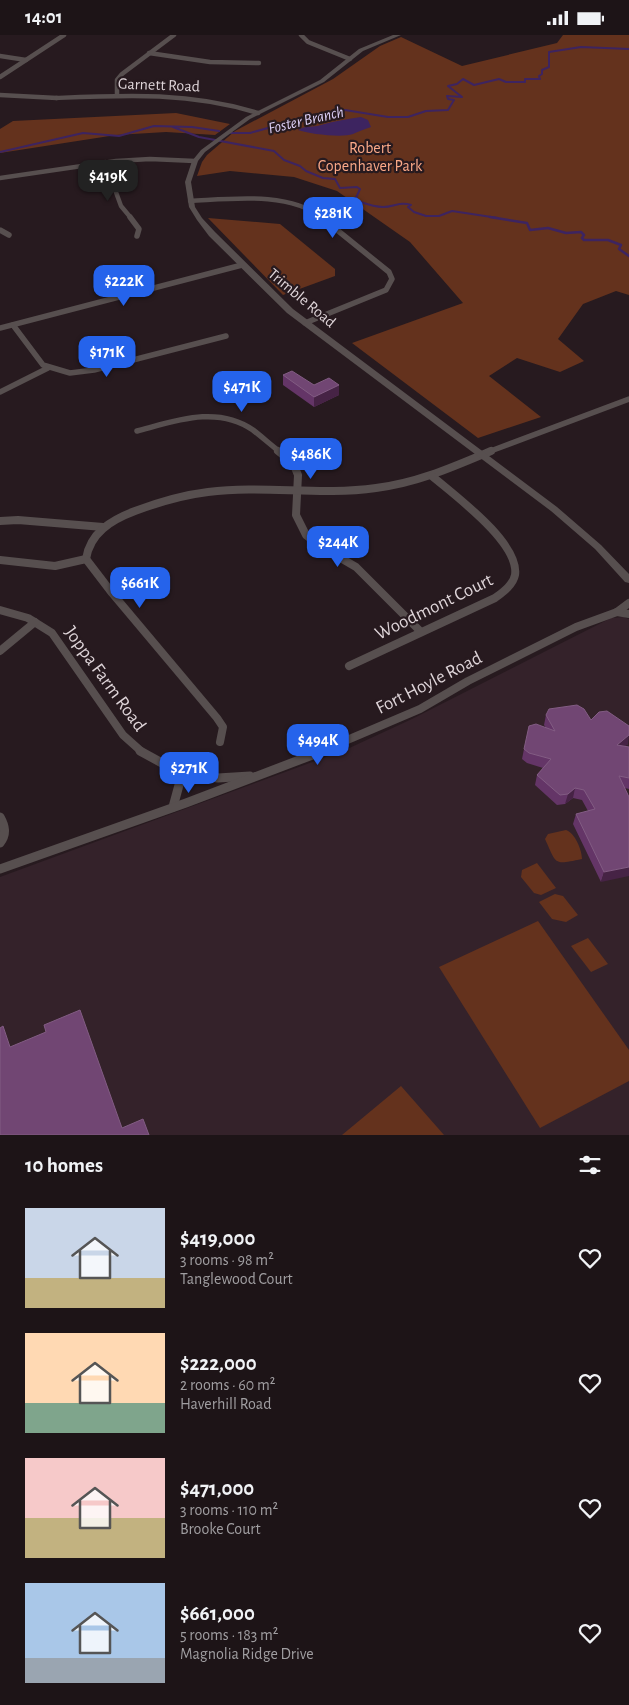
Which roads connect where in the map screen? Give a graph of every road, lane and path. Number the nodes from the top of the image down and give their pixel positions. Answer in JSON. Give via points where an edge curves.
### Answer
{"nodes":[{"id":1,"x":64,"y":35,"type":"edge"},
{"id":2,"x":174,"y":35,"type":"edge"},
{"id":3,"x":301,"y":35,"type":"edge"},
{"id":4,"x":398,"y":35,"type":"edge"},
{"id":5,"x":149,"y":53,"type":"junction"},
{"id":6,"x":0,"y":56,"type":"edge"},
{"id":7,"x":350,"y":59,"type":"junction"},
{"id":8,"x":26,"y":60,"type":"junction"},
{"id":9,"x":259,"y":63,"type":"dead end"},
{"id":10,"x":0,"y":77,"type":"edge"},
{"id":11,"x":0,"y":95,"type":"edge"},
{"id":12,"x":117,"y":95,"type":"junction"},
{"id":13,"x":258,"y":113,"type":"junction"},
{"id":14,"x":195,"y":161,"type":"junction"},
{"id":15,"x":105,"y":162,"type":"junction"},
{"id":16,"x":0,"y":177,"type":"edge"},
{"id":17,"x":190,"y":201,"type":"junction"},
{"id":18,"x":0,"y":230,"type":"edge"},
{"id":19,"x":9,"y":235,"type":"dead end"},
{"id":20,"x":137,"y":236,"type":"dead end"},
{"id":21,"x":242,"y":265,"type":"junction"},
{"id":22,"x":305,"y":323,"type":"junction"},
{"id":23,"x":13,"y":325,"type":"junction"},
{"id":24,"x":0,"y":328,"type":"edge"},
{"id":25,"x":226,"y":336,"type":"dead end"},
{"id":26,"x":48,"y":368,"type":"junction"},
{"id":27,"x":0,"y":393,"type":"edge"},
{"id":28,"x":629,"y":399,"type":"edge"},
{"id":29,"x":137,"y":431,"type":"dead end"},
{"id":30,"x":483,"y":454,"type":"junction"},
{"id":31,"x":432,"y":476,"type":"junction"},
{"id":32,"x":297,"y":491,"type":"junction"},
{"id":33,"x":0,"y":521,"type":"edge"},
{"id":34,"x":103,"y":527,"type":"junction"},
{"id":35,"x":0,"y":559,"type":"edge"},
{"id":36,"x":86,"y":559,"type":"junction"},
{"id":37,"x":629,"y":580,"type":"edge"},
{"id":38,"x":629,"y":603,"type":"edge"},
{"id":39,"x":0,"y":609,"type":"edge"},
{"id":40,"x":617,"y":611,"type":"junction"},
{"id":41,"x":629,"y":614,"type":"edge"},
{"id":42,"x":35,"y":622,"type":"junction"},
{"id":43,"x":421,"y":633,"type":"junction"},
{"id":44,"x":0,"y":651,"type":"edge"},
{"id":45,"x":349,"y":666,"type":"dead end"},
{"id":46,"x":220,"y":741,"type":"dead end"},
{"id":47,"x":182,"y":774,"type":"junction"},
{"id":48,"x":260,"y":775,"type":"junction"},
{"id":49,"x":173,"y":807,"type":"junction"},
{"id":50,"x":0,"y":817,"type":"edge"},
{"id":51,"x":0,"y":843,"type":"edge"},
{"id":52,"x":0,"y":869,"type":"edge"}],
"edges":[{"from":1,"to":8,"type":"street"},
{"from":2,"to":5,"type":"street"},
{"from":3,"to":7,"type":"street","via":[[308,43]]},
{"from":4,"to":7,"type":"street","name":"Trimble Road","via":[[368,46]]},
{"from":5,"to":9,"type":"street","via":[[210,63]]},
{"from":5,"to":12,"type":"street","via":[[119,77]]},
{"from":6,"to":8,"type":"street"},
{"from":7,"to":13,"type":"street","name":"Trimble Road","via":[[322,81]]},
{"from":8,"to":10,"type":"street"},
{"from":11,"to":12,"type":"street","name":"Garnett Road","via":[[56,98]]},
{"from":12,"to":13,"type":"street","name":"Garnett Road","via":[[198,97]]},
{"from":13,"to":14,"type":"street","name":"Trimble Road","via":[[234,127]]},
{"from":14,"to":15,"type":"street"},
{"from":14,"to":17,"type":"street","name":"Trimble Road","via":[[188,182]]},
{"from":15,"to":16,"type":"street"},
{"from":15,"to":20,"type":"street","via":[[121,206],[139,229]]},
{"from":17,"to":21,"type":"street","name":"Trimble Road","via":[[205,227]]},
{"from":17,"to":22,"type":"street","via":[[258,197],[302,206],[320,216],[389,272],[392,279],[386,290]]},
{"from":18,"to":19,"type":"street"},
{"from":21,"to":22,"type":"street","name":"Trimble Road"},
{"from":21,"to":23,"type":"street"},
{"from":22,"to":30,"type":"street","name":"Trimble Road"},
{"from":23,"to":24,"type":"street"},
{"from":23,"to":26,"type":"street","via":[[34,357]]},
{"from":25,"to":26,"type":"street","via":[[85,372],[70,373]]},
{"from":26,"to":27,"type":"street"},
{"from":28,"to":30,"type":"street"},
{"from":29,"to":32,"type":"street","via":[[196,417],[216,417],[242,424],[293,463],[298,475]]},
{"from":30,"to":31,"type":"street"},
{"from":30,"to":37,"type":"street","name":"Trimble Road","via":[[576,528]]},
{"from":31,"to":32,"type":"street","via":[[364,490]]},
{"from":31,"to":43,"type":"street","name":"Woodmont Court","via":[[503,541],[513,556],[515,569],[513,579],[502,593]]},
{"from":32,"to":34,"type":"street","via":[[237,489],[187,494],[143,507]]},
{"from":32,"to":43,"type":"street","via":[[296,515],[306,535],[356,567]]},
{"from":33,"to":34,"type":"street"},
{"from":34,"to":36,"type":"street","via":[[89,543]]},
{"from":35,"to":36,"type":"street","via":[[55,566]]},
{"from":36,"to":46,"type":"street","via":[[217,717],[223,727]]},
{"from":38,"to":40,"type":"street","name":"Fort Hoyle Road"},
{"from":39,"to":42,"type":"street","name":"Joppa Farm Road"},
{"from":40,"to":41,"type":"street"},
{"from":40,"to":48,"type":"street","name":"Fort Hoyle Road","via":[[568,631],[420,709]]},
{"from":42,"to":44,"type":"street"},
{"from":42,"to":47,"type":"street","name":"Joppa Farm Road","via":[[52,633],[123,735],[142,752]]},
{"from":43,"to":45,"type":"street","name":"Woodmont Court"},
{"from":47,"to":48,"type":"street","name":"Joppa Farm Road","via":[[218,778]]},
{"from":47,"to":49,"type":"street"},
{"from":48,"to":49,"type":"street","name":"Fort Hoyle Road"},
{"from":49,"to":52,"type":"street","name":"Fort Hoyle Road"},
{"from":50,"to":51,"type":"street","via":[[5,835]]}]}
